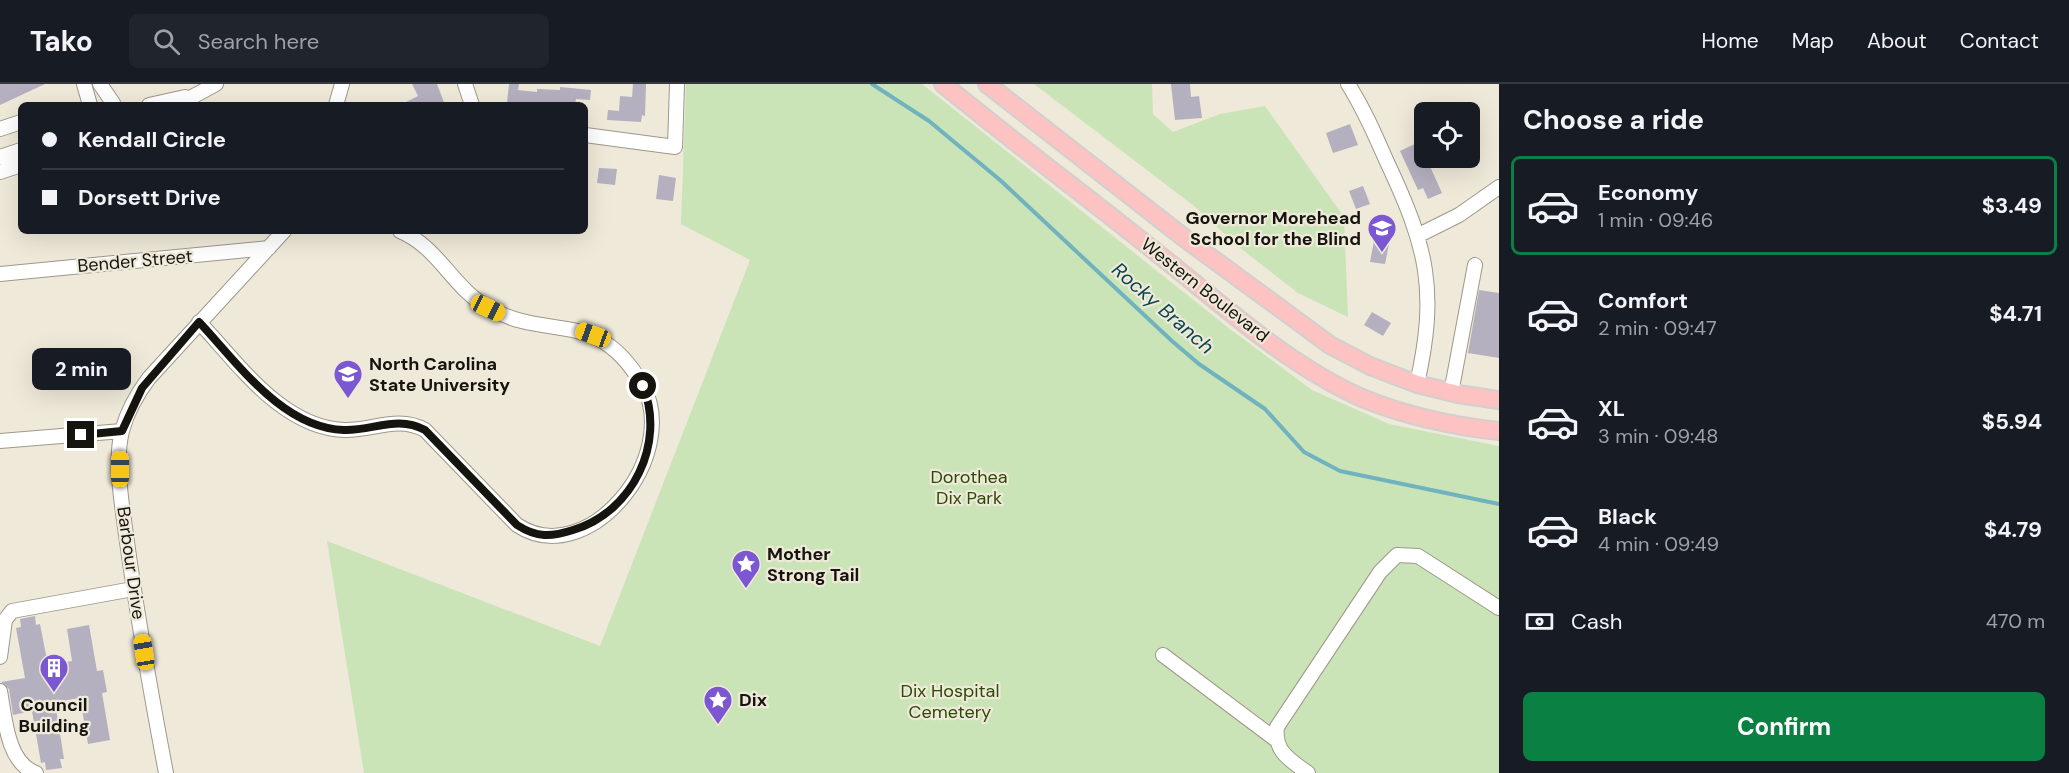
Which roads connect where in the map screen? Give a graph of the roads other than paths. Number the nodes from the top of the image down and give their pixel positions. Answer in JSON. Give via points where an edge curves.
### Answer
{"nodes":[{"id":1,"x":84,"y":84,"type":"edge"},
{"id":2,"x":100,"y":84,"type":"edge"},
{"id":3,"x":216,"y":84,"type":"edge"},
{"id":4,"x":342,"y":84,"type":"edge"},
{"id":5,"x":465,"y":84,"type":"edge"},
{"id":6,"x":677,"y":84,"type":"edge"},
{"id":7,"x":943,"y":84,"type":"edge"},
{"id":8,"x":987,"y":84,"type":"edge"},
{"id":9,"x":1348,"y":84,"type":"edge"},
{"id":10,"x":190,"y":96,"type":"junction"},
{"id":11,"x":89,"y":102,"type":"edge"},
{"id":12,"x":111,"y":102,"type":"edge"},
{"id":13,"x":163,"y":102,"type":"edge"},
{"id":14,"x":181,"y":102,"type":"edge"},
{"id":15,"x":337,"y":102,"type":"edge"},
{"id":16,"x":471,"y":102,"type":"edge"},
{"id":17,"x":18,"y":123,"type":"edge"},
{"id":18,"x":0,"y":129,"type":"edge"},
{"id":19,"x":588,"y":135,"type":"edge"},
{"id":20,"x":18,"y":151,"type":"edge"},
{"id":21,"x":0,"y":157,"type":"edge"},
{"id":22,"x":18,"y":166,"type":"edge"},
{"id":23,"x":0,"y":172,"type":"edge"},
{"id":24,"x":1499,"y":187,"type":"edge"},
{"id":25,"x":281,"y":234,"type":"edge"},
{"id":26,"x":406,"y":234,"type":"edge"},
{"id":27,"x":1419,"y":235,"type":"junction"},
{"id":28,"x":269,"y":248,"type":"junction"},
{"id":29,"x":1475,"y":266,"type":"dead end"},
{"id":30,"x":0,"y":274,"type":"edge"},
{"id":31,"x":199,"y":322,"type":"junction"},
{"id":32,"x":1417,"y":384,"type":"junction"},
{"id":33,"x":1451,"y":393,"type":"junction"},
{"id":34,"x":1499,"y":400,"type":"edge"},
{"id":35,"x":122,"y":431,"type":"junction"},
{"id":36,"x":1499,"y":432,"type":"edge"},
{"id":37,"x":0,"y":441,"type":"edge"},
{"id":38,"x":134,"y":589,"type":"junction"},
{"id":39,"x":1499,"y":608,"type":"edge"},
{"id":40,"x":1163,"y":655,"type":"dead end"},
{"id":41,"x":0,"y":657,"type":"edge"},
{"id":42,"x":0,"y":691,"type":"edge"},
{"id":43,"x":1275,"y":739,"type":"junction"},
{"id":44,"x":36,"y":773,"type":"edge"},
{"id":45,"x":166,"y":773,"type":"edge"},
{"id":46,"x":1308,"y":773,"type":"edge"}],
"edges":[{"from":1,"to":11,"type":"street"},
{"from":2,"to":12,"type":"street"},
{"from":3,"to":10,"type":"street"},
{"from":4,"to":15,"type":"street"},
{"from":5,"to":16,"type":"street"},
{"from":6,"to":19,"type":"street","via":[[675,147]]},
{"from":7,"to":36,"type":"main road","name":"Western Boulevard","via":[[1249,325],[1319,375],[1393,409],[1438,422]]},
{"from":8,"to":32,"type":"main road","name":"Western Boulevard","via":[[1301,325],[1370,366]]},
{"from":9,"to":27,"type":"street"},
{"from":10,"to":13,"type":"street"},
{"from":10,"to":14,"type":"street"},
{"from":17,"to":18,"type":"street"},
{"from":20,"to":21,"type":"street"},
{"from":22,"to":23,"type":"street"},
{"from":24,"to":27,"type":"street","via":[[1459,215]]},
{"from":25,"to":28,"type":"street","name":"Barbour Drive"},
{"from":26,"to":31,"type":"street","via":[[424,244],[465,290],[488,308],[515,320],[593,335],[616,352],[634,373],[648,398],[649,444],[645,462],[630,490],[610,512],[561,534],[531,534],[517,525],[425,430],[402,422],[343,430],[303,418],[279,403]]},
{"from":27,"to":32,"type":"street","via":[[1426,270],[1428,321]]},
{"from":28,"to":30,"type":"street","name":"Bender Street"},
{"from":28,"to":31,"type":"street","name":"Barbour Drive"},
{"from":29,"to":33,"type":"street"},
{"from":31,"to":35,"type":"street","name":"Barbour Drive","via":[[142,388]]},
{"from":32,"to":33,"type":"main road","name":"Western Boulevard"},
{"from":33,"to":34,"type":"main road","name":"Western Boulevard"},
{"from":35,"to":37,"type":"street"},
{"from":35,"to":38,"type":"street","name":"Barbour Drive","via":[[120,469]]},
{"from":38,"to":41,"type":"street","via":[[12,611],[5,620]]},
{"from":38,"to":45,"type":"street","name":"Barbour Drive"},
{"from":39,"to":43,"type":"street","via":[[1418,556],[1397,555],[1380,573],[1277,727]]},
{"from":40,"to":43,"type":"street"},
{"from":42,"to":44,"type":"street","via":[[16,759]]},
{"from":43,"to":46,"type":"street","via":[[1279,750]]}]}
